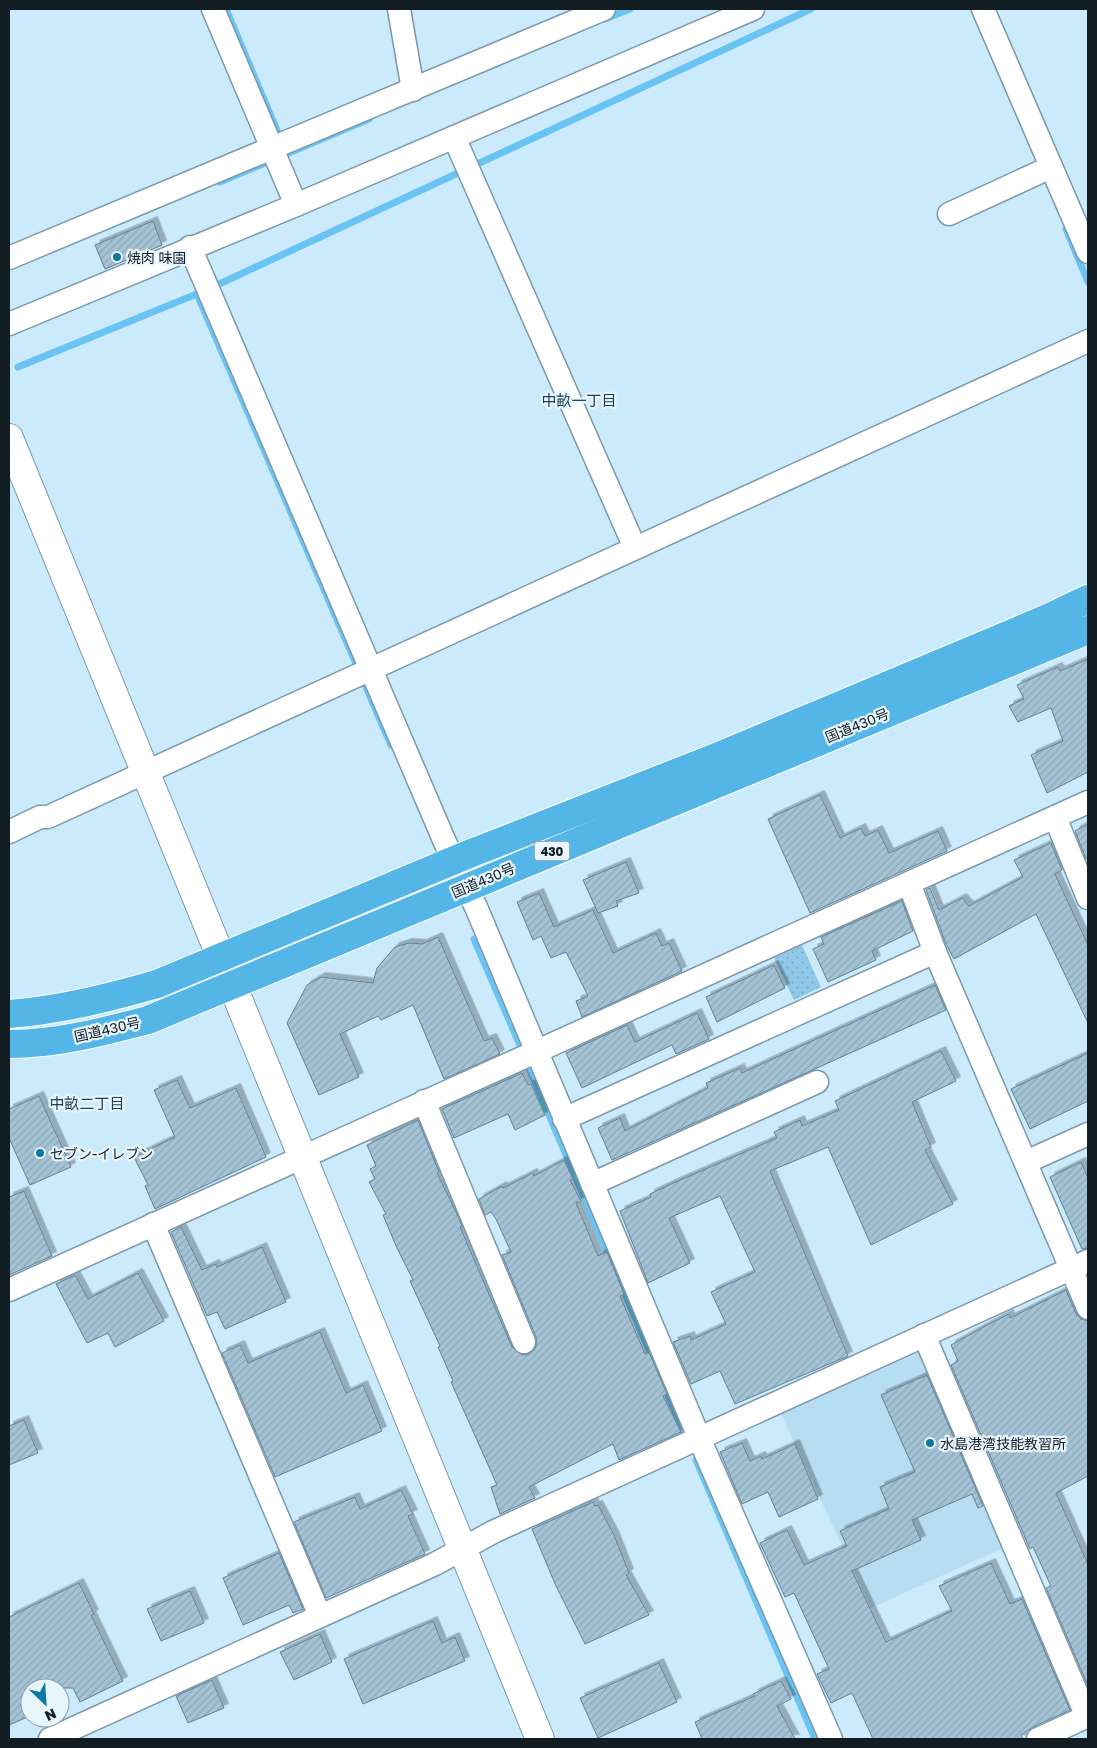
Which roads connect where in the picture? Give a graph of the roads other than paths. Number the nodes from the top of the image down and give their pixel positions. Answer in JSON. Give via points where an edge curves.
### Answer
{"nodes":[{"id":1,"x":213,"y":9,"type":"edge"},
{"id":2,"x":399,"y":9,"type":"edge"},
{"id":3,"x":604,"y":9,"type":"edge"},
{"id":4,"x":753,"y":9,"type":"edge"},
{"id":5,"x":983,"y":9,"type":"edge"},
{"id":6,"x":412,"y":90,"type":"junction"},
{"id":7,"x":454,"y":137,"type":"junction"},
{"id":8,"x":277,"y":151,"type":"junction"},
{"id":9,"x":1051,"y":167,"type":"junction"},
{"id":10,"x":296,"y":205,"type":"junction"},
{"id":11,"x":949,"y":214,"type":"dead end"},
{"id":12,"x":190,"y":248,"type":"junction"},
{"id":13,"x":1088,"y":252,"type":"edge"},
{"id":14,"x":9,"y":258,"type":"edge"},
{"id":15,"x":9,"y":324,"type":"edge"},
{"id":16,"x":1088,"y":341,"type":"edge"},
{"id":17,"x":9,"y":438,"type":"edge"},
{"id":18,"x":635,"y":548,"type":"junction"},
{"id":19,"x":1088,"y":599,"type":"edge"},
{"id":20,"x":1088,"y":630,"type":"edge"},
{"id":21,"x":364,"y":672,"type":"junction"},
{"id":22,"x":146,"y":772,"type":"junction"},
{"id":23,"x":1088,"y":802,"type":"edge"},
{"id":24,"x":1055,"y":817,"type":"junction"},
{"id":25,"x":9,"y":832,"type":"edge"},
{"id":26,"x":454,"y":860,"type":"junction"},
{"id":27,"x":908,"y":883,"type":"junction"},
{"id":28,"x":466,"y":887,"type":"junction"},
{"id":29,"x":1088,"y":898,"type":"edge"},
{"id":30,"x":935,"y":952,"type":"junction"},
{"id":31,"x":222,"y":956,"type":"junction"},
{"id":32,"x":233,"y":985,"type":"junction"},
{"id":33,"x":9,"y":1014,"type":"edge"},
{"id":34,"x":9,"y":1044,"type":"edge"},
{"id":35,"x":536,"y":1052,"type":"junction"},
{"id":36,"x":817,"y":1082,"type":"dead end"},
{"id":37,"x":424,"y":1101,"type":"junction"},
{"id":38,"x":564,"y":1119,"type":"junction"},
{"id":39,"x":1088,"y":1134,"type":"edge"},
{"id":40,"x":303,"y":1155,"type":"junction"},
{"id":41,"x":1026,"y":1162,"type":"junction"},
{"id":42,"x":592,"y":1184,"type":"junction"},
{"id":43,"x":153,"y":1224,"type":"junction"},
{"id":44,"x":1080,"y":1264,"type":"edge"},
{"id":45,"x":9,"y":1290,"type":"edge"},
{"id":46,"x":1088,"y":1308,"type":"edge"},
{"id":47,"x":924,"y":1335,"type":"junction"},
{"id":48,"x":524,"y":1342,"type":"dead end"},
{"id":49,"x":700,"y":1438,"type":"junction"},
{"id":50,"x":463,"y":1548,"type":"junction"},
{"id":51,"x":320,"y":1616,"type":"junction"},
{"id":52,"x":1087,"y":1717,"type":"edge"},
{"id":53,"x":50,"y":1739,"type":"edge"},
{"id":54,"x":540,"y":1739,"type":"edge"},
{"id":55,"x":830,"y":1739,"type":"edge"},
{"id":56,"x":1038,"y":1739,"type":"edge"}],
"edges":[{"from":1,"to":8,"type":"street"},
{"from":2,"to":6,"type":"street"},
{"from":3,"to":6,"type":"street"},
{"from":4,"to":7,"type":"street"},
{"from":5,"to":9,"type":"street"},
{"from":6,"to":8,"type":"street"},
{"from":7,"to":10,"type":"street"},
{"from":7,"to":18,"type":"street"},
{"from":8,"to":10,"type":"street"},
{"from":8,"to":14,"type":"street"},
{"from":9,"to":11,"type":"street"},
{"from":9,"to":13,"type":"street"},
{"from":10,"to":12,"type":"street"},
{"from":12,"to":15,"type":"street"},
{"from":12,"to":21,"type":"street"},
{"from":16,"to":18,"type":"street"},
{"from":17,"to":22,"type":"street"},
{"from":18,"to":21,"type":"street"},
{"from":19,"to":26,"type":"highway","name":"国道430号","number":"430","via":[[719,756]]},
{"from":20,"to":28,"type":"highway","name":"国道430号","number":"430"},
{"from":21,"to":22,"type":"street"},
{"from":21,"to":26,"type":"street"},
{"from":22,"to":25,"type":"street"},
{"from":22,"to":31,"type":"street"},
{"from":23,"to":24,"type":"street"},
{"from":24,"to":27,"type":"street"},
{"from":24,"to":29,"type":"street"},
{"from":26,"to":28,"type":"street"},
{"from":26,"to":31,"type":"highway","name":"国道430号","number":"430"},
{"from":27,"to":30,"type":"street"},
{"from":27,"to":35,"type":"street"},
{"from":28,"to":32,"type":"highway","name":"国道430号","number":"430"},
{"from":28,"to":35,"type":"street"},
{"from":30,"to":38,"type":"street"},
{"from":30,"to":41,"type":"street"},
{"from":31,"to":32,"type":"street"},
{"from":31,"to":33,"type":"highway","name":"国道430号","number":"430","via":[[157,984],[108,998],[47,1011]]},
{"from":32,"to":34,"type":"highway","name":"国道430号","number":"430","via":[[148,1020],[91,1034],[30,1044]]},
{"from":32,"to":40,"type":"street"},
{"from":35,"to":37,"type":"street"},
{"from":35,"to":38,"type":"street"},
{"from":36,"to":42,"type":"street"},
{"from":37,"to":40,"type":"street"},
{"from":37,"to":48,"type":"street"},
{"from":38,"to":42,"type":"street"},
{"from":39,"to":41,"type":"street"},
{"from":40,"to":43,"type":"street"},
{"from":40,"to":50,"type":"street"},
{"from":41,"to":44,"type":"street"},
{"from":42,"to":49,"type":"street"},
{"from":43,"to":45,"type":"street"},
{"from":43,"to":51,"type":"street"},
{"from":44,"to":46,"type":"street"},
{"from":44,"to":47,"type":"street"},
{"from":47,"to":49,"type":"street"},
{"from":47,"to":52,"type":"street"},
{"from":49,"to":50,"type":"street"},
{"from":49,"to":55,"type":"street"},
{"from":50,"to":51,"type":"street"},
{"from":50,"to":54,"type":"street"},
{"from":51,"to":53,"type":"street"},
{"from":52,"to":56,"type":"street"}]}
